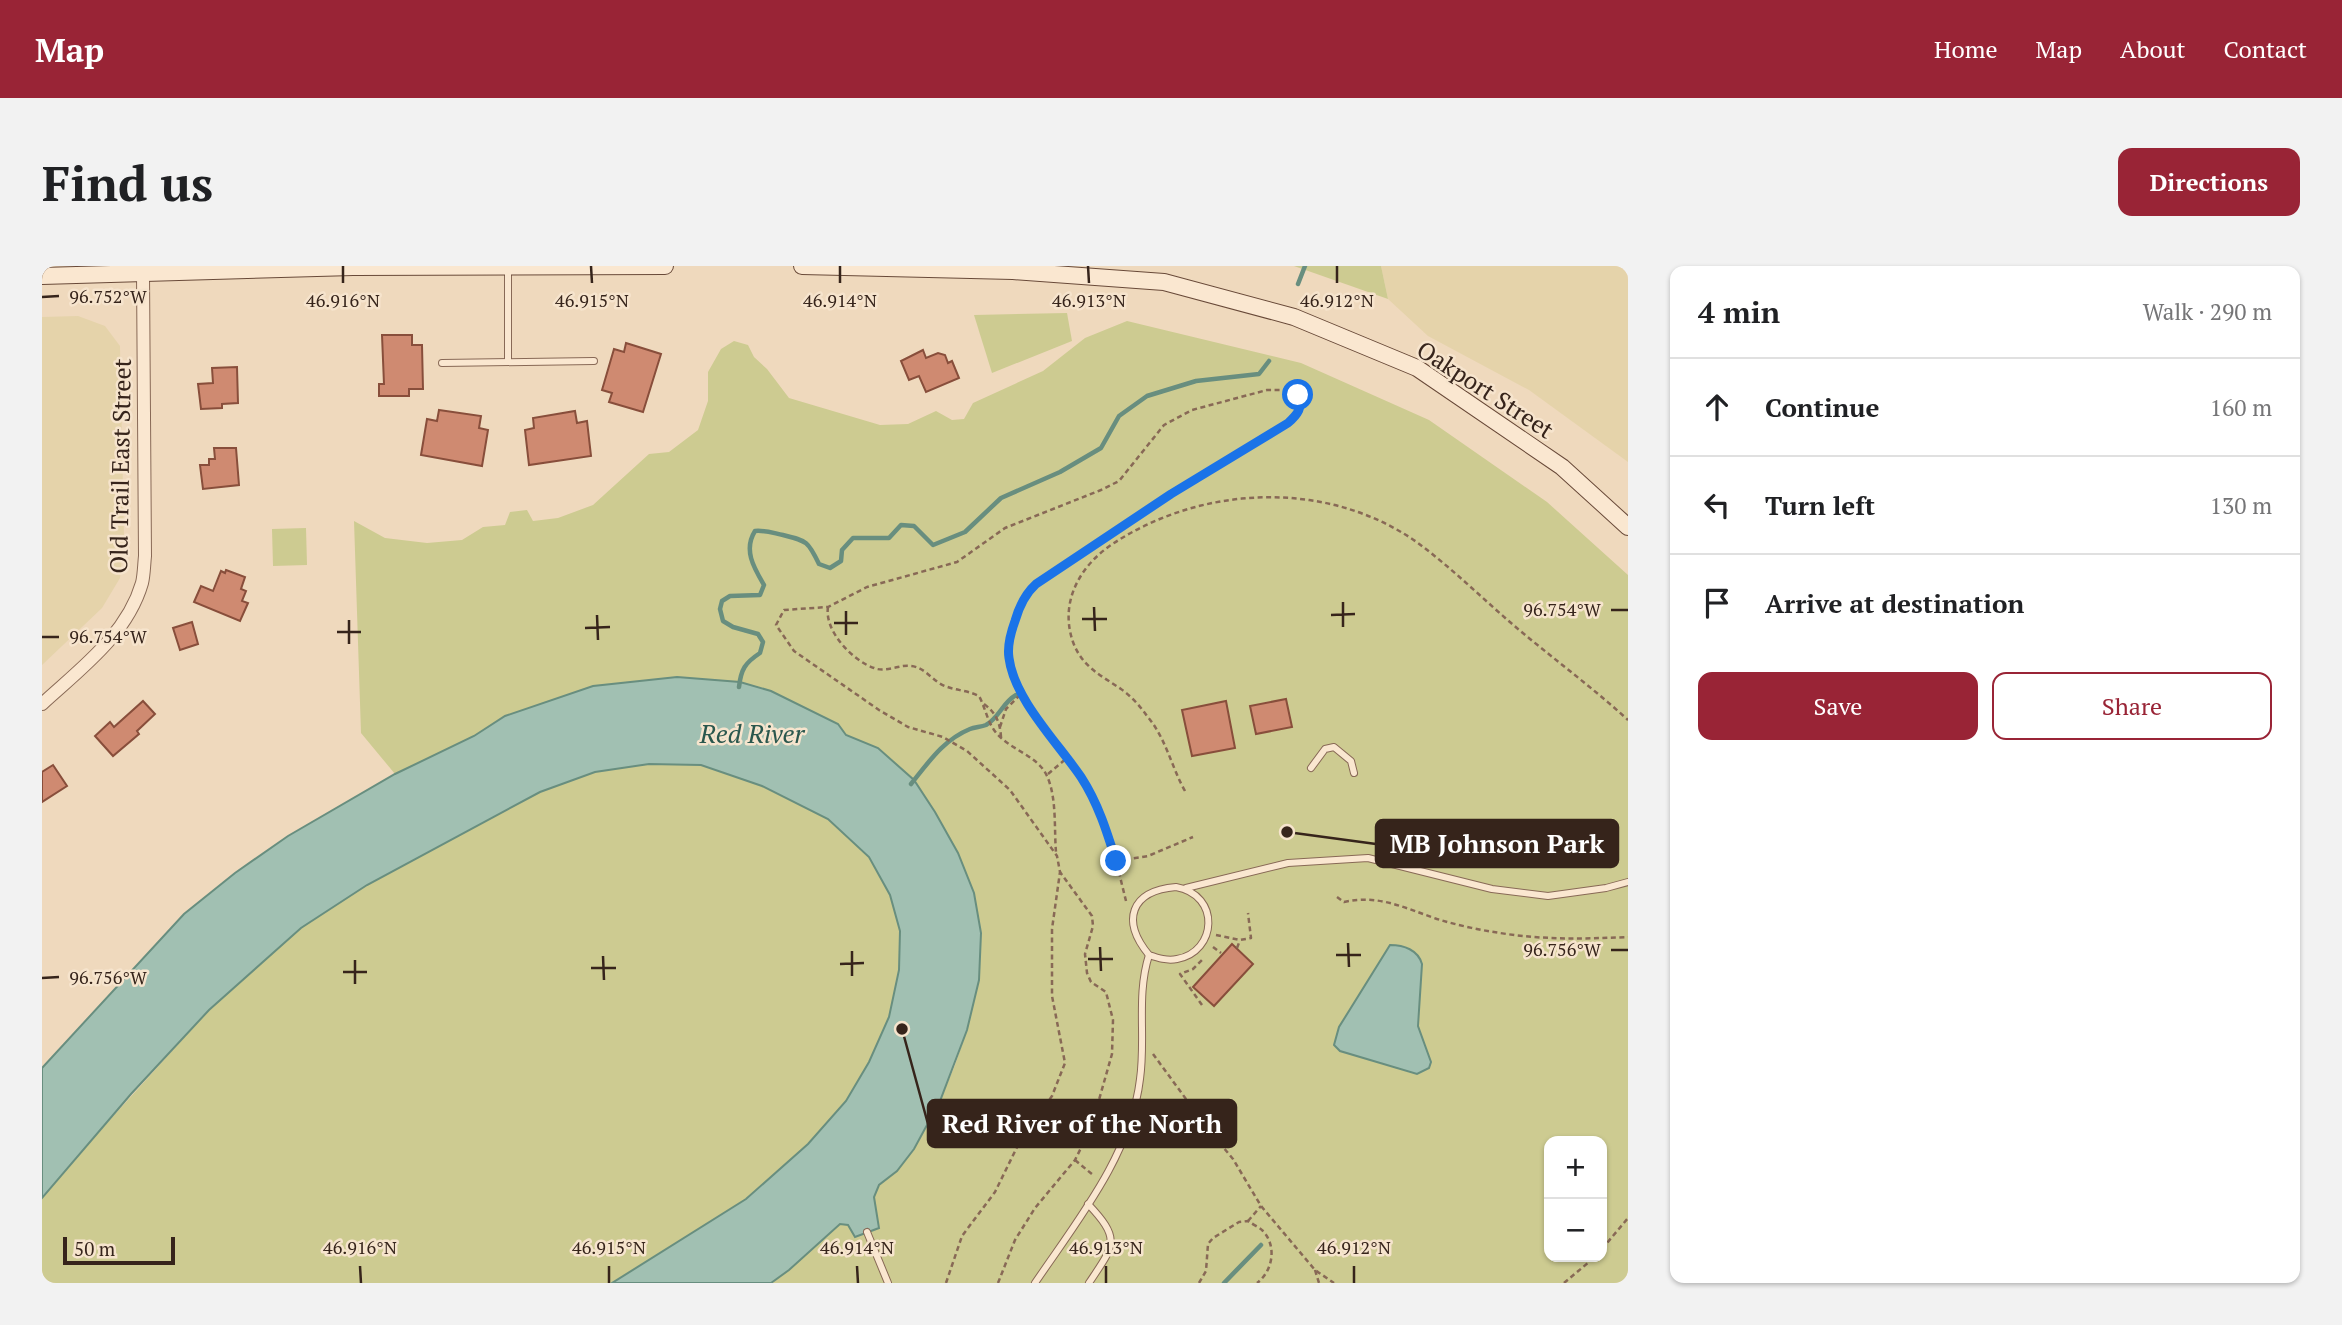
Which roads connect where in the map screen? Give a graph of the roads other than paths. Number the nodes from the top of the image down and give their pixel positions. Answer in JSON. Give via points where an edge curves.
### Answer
{"nodes":[{"id":1,"x":666,"y":266,"type":"edge"},
{"id":2,"x":802,"y":266,"type":"edge"},
{"id":3,"x":508,"y":267,"type":"edge"},
{"id":4,"x":142,"y":274,"type":"junction"},
{"id":5,"x":42,"y":276,"type":"edge"},
{"id":6,"x":594,"y":361,"type":"dead end"},
{"id":7,"x":508,"y":362,"type":"junction"},
{"id":8,"x":442,"y":363,"type":"dead end"},
{"id":9,"x":1628,"y":527,"type":"edge"},
{"id":10,"x":42,"y":704,"type":"edge"},
{"id":11,"x":1311,"y":768,"type":"dead end"},
{"id":12,"x":1354,"y":773,"type":"dead end"},
{"id":13,"x":1628,"y":882,"type":"edge"},
{"id":14,"x":1186,"y":888,"type":"junction"},
{"id":15,"x":1149,"y":956,"type":"junction"},
{"id":16,"x":1088,"y":1204,"type":"junction"},
{"id":17,"x":867,"y":1232,"type":"dead end"},
{"id":18,"x":888,"y":1283,"type":"edge"},
{"id":19,"x":1035,"y":1283,"type":"edge"},
{"id":20,"x":1088,"y":1283,"type":"edge"}],
"edges":[{"from":1,"to":3,"type":"street"},
{"from":2,"to":9,"type":"street","name":"Oakport Street","via":[[1013,271],[1164,282],[1294,317],[1417,368],[1562,467]]},
{"from":3,"to":4,"type":"street"},
{"from":3,"to":7,"type":"lane"},
{"from":4,"to":5,"type":"street"},
{"from":4,"to":10,"type":"street","name":"Old Trail East Street","via":[[142,582],[119,627]]},
{"from":6,"to":7,"type":"lane"},
{"from":7,"to":8,"type":"lane"},
{"from":11,"to":12,"type":"lane","via":[[1325,750],[1334,747],[1351,761]]},
{"from":13,"to":14,"type":"lane","via":[[1548,896],[1492,889],[1368,858],[1288,863]]},
{"from":14,"to":15,"type":"lane","via":[[1166,888],[1144,896],[1136,905],[1133,928]]},
{"from":14,"to":15,"type":"lane","via":[[1197,894],[1208,915],[1198,948],[1176,959]]},
{"from":15,"to":16,"type":"lane","via":[[1141,991],[1136,1101],[1120,1146]]},
{"from":16,"to":19,"type":"lane"},
{"from":16,"to":20,"type":"lane","via":[[1109,1229],[1112,1243]]},
{"from":17,"to":18,"type":"lane"}]}
